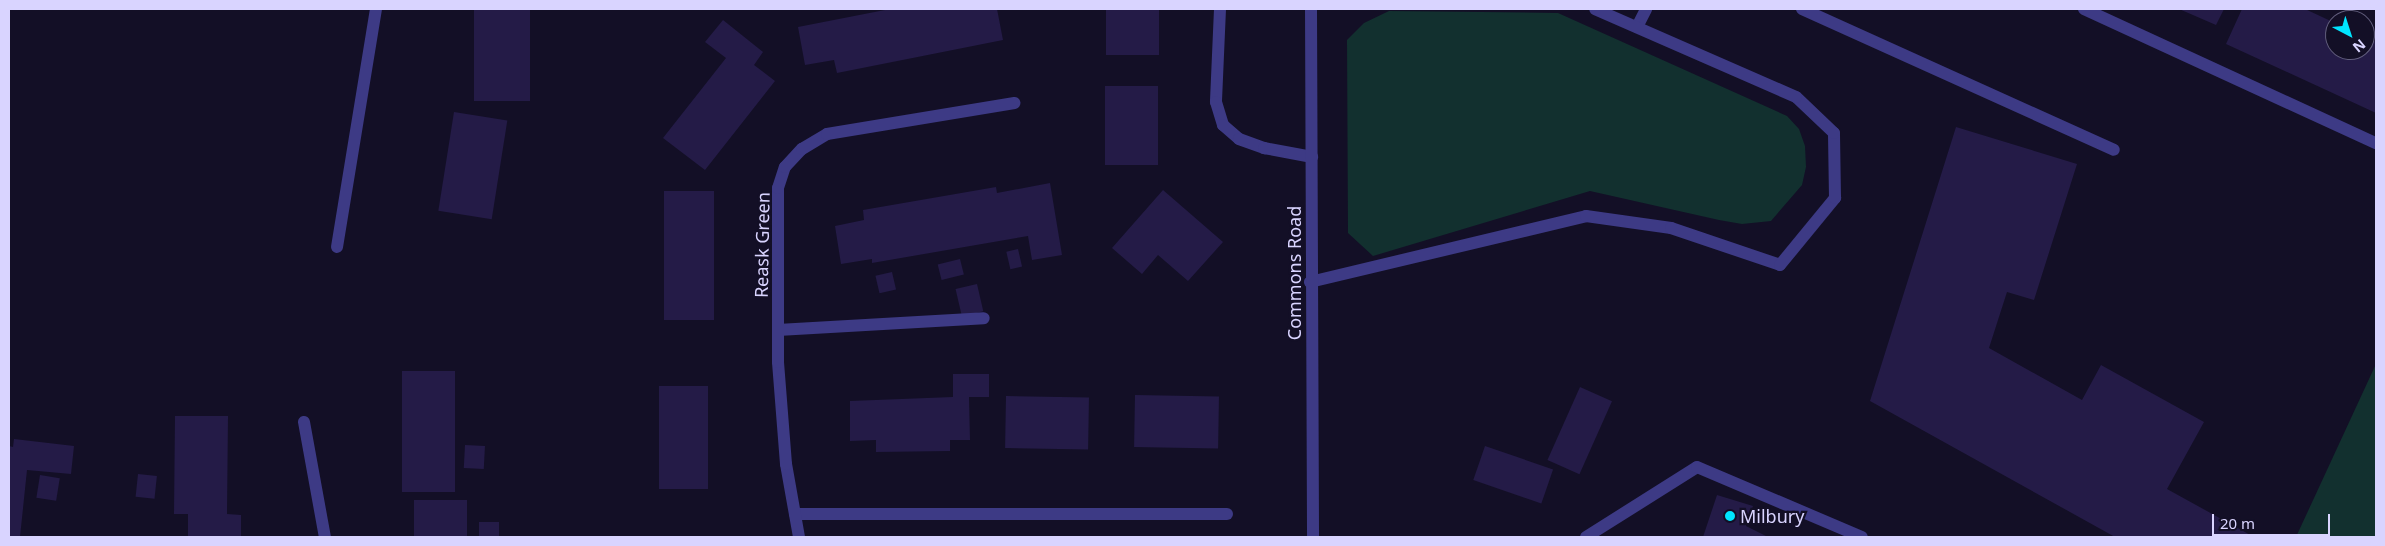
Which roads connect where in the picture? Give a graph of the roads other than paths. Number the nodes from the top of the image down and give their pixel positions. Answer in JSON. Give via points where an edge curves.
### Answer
{"nodes":[{"id":1,"x":376,"y":9,"type":"edge"},
{"id":2,"x":1220,"y":9,"type":"edge"},
{"id":3,"x":1311,"y":9,"type":"edge"},
{"id":4,"x":1595,"y":9,"type":"edge"},
{"id":5,"x":1646,"y":9,"type":"edge"},
{"id":6,"x":1802,"y":9,"type":"edge"},
{"id":7,"x":2084,"y":9,"type":"edge"},
{"id":8,"x":1638,"y":27,"type":"junction"},
{"id":9,"x":1014,"y":103,"type":"dead end"},
{"id":10,"x":2376,"y":143,"type":"edge"},
{"id":11,"x":2114,"y":150,"type":"dead end"},
{"id":12,"x":1312,"y":157,"type":"junction"},
{"id":13,"x":337,"y":247,"type":"dead end"},
{"id":14,"x":1310,"y":282,"type":"junction"},
{"id":15,"x":984,"y":318,"type":"dead end"},
{"id":16,"x":778,"y":330,"type":"junction"},
{"id":17,"x":304,"y":422,"type":"dead end"},
{"id":18,"x":795,"y":514,"type":"junction"},
{"id":19,"x":1227,"y":514,"type":"dead end"},
{"id":20,"x":325,"y":537,"type":"edge"},
{"id":21,"x":799,"y":537,"type":"edge"},
{"id":22,"x":1313,"y":537,"type":"edge"},
{"id":23,"x":1586,"y":537,"type":"edge"},
{"id":24,"x":1862,"y":537,"type":"edge"}],
"edges":[{"from":1,"to":13,"type":"street"},
{"from":2,"to":12,"type":"street","via":[[1216,102],[1223,125],[1247,142]]},
{"from":3,"to":12,"type":"street","name":"Commons Road"},
{"from":4,"to":8,"type":"street"},
{"from":5,"to":8,"type":"street"},
{"from":6,"to":11,"type":"street"},
{"from":7,"to":10,"type":"street"},
{"from":8,"to":14,"type":"street","via":[[1796,97],[1834,133],[1835,198],[1780,264],[1671,228],[1586,216]]},
{"from":9,"to":16,"type":"street","name":"Reask Green","via":[[827,134],[802,149],[785,166],[778,188]]},
{"from":12,"to":14,"type":"street","name":"Commons Road"},
{"from":14,"to":22,"type":"street","name":"Commons Road"},
{"from":15,"to":16,"type":"street"},
{"from":16,"to":18,"type":"street","name":"Reask Green","via":[[786,464]]},
{"from":17,"to":20,"type":"street"},
{"from":18,"to":19,"type":"street"},
{"from":18,"to":21,"type":"street","name":"Reask Green"},
{"from":23,"to":24,"type":"street","via":[[1697,467]]}]}
